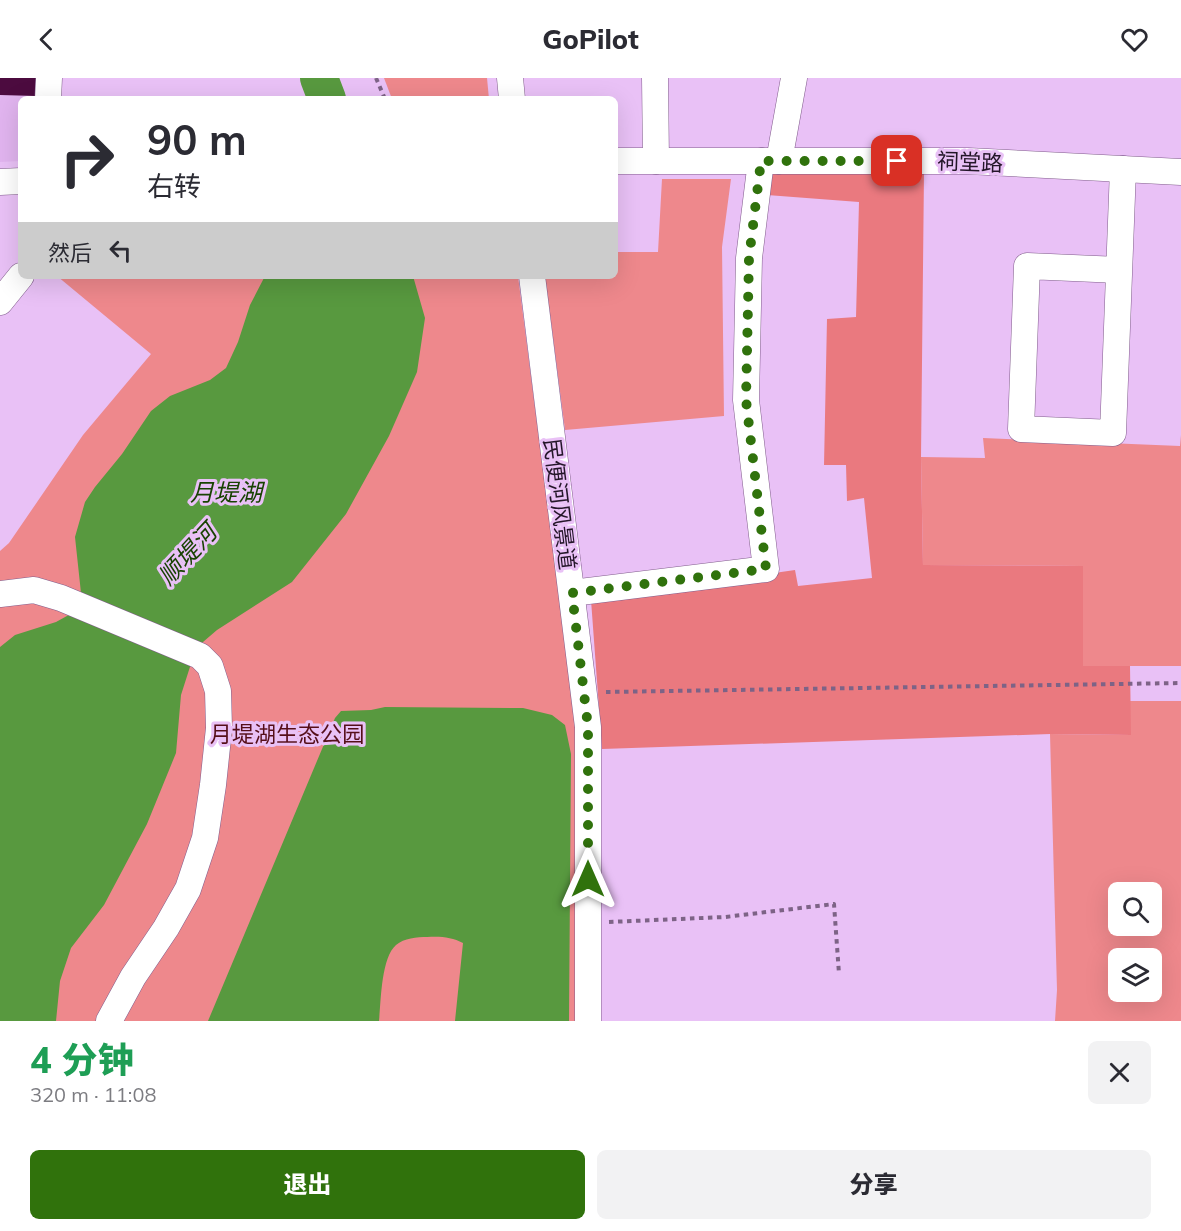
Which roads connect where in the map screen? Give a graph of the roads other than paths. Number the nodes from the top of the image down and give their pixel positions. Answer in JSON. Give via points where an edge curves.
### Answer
{"nodes":[{"id":1,"x":49,"y":78,"type":"edge"},
{"id":2,"x":510,"y":78,"type":"edge"},
{"id":3,"x":655,"y":78,"type":"edge"},
{"id":4,"x":794,"y":78,"type":"edge"},
{"id":5,"x":48,"y":96,"type":"edge"},
{"id":6,"x":512,"y":96,"type":"edge"},
{"id":7,"x":618,"y":160,"type":"edge"},
{"id":8,"x":656,"y":160,"type":"junction"},
{"id":9,"x":770,"y":161,"type":"junction"},
{"id":10,"x":1123,"y":169,"type":"junction"},
{"id":11,"x":1181,"y":172,"type":"edge"},
{"id":12,"x":18,"y":181,"type":"edge"},
{"id":13,"x":0,"y":182,"type":"edge"},
{"id":14,"x":1119,"y":270,"type":"junction"},
{"id":15,"x":19,"y":279,"type":"edge"},
{"id":16,"x":532,"y":279,"type":"edge"},
{"id":17,"x":0,"y":302,"type":"edge"},
{"id":18,"x":572,"y":593,"type":"junction"},
{"id":19,"x":0,"y":594,"type":"edge"},
{"id":20,"x":109,"y":1021,"type":"edge"},
{"id":21,"x":588,"y":1021,"type":"edge"}],
"edges":[{"from":1,"to":5,"type":"street"},
{"from":2,"to":6,"type":"street"},
{"from":3,"to":8,"type":"street"},
{"from":4,"to":9,"type":"street"},
{"from":7,"to":8,"type":"street","name":"祠堂路"},
{"from":8,"to":9,"type":"street","name":"祠堂路"},
{"from":9,"to":10,"type":"street","name":"祠堂路","via":[[968,161]]},
{"from":9,"to":18,"type":"street","via":[[749,258],[746,400],[766,569]]},
{"from":10,"to":11,"type":"street","name":"祠堂路"},
{"from":10,"to":14,"type":"street"},
{"from":12,"to":13,"type":"street"},
{"from":14,"to":14,"type":"street","via":[[1113,433],[1021,429],[1027,266]]},
{"from":15,"to":17,"type":"street"},
{"from":16,"to":18,"type":"street","name":"民便河风景道"},
{"from":18,"to":21,"type":"street","name":"民便河风景道","via":[[588,727]]},
{"from":19,"to":20,"type":"street","via":[[34,590],[61,598],[200,656],[210,666],[218,690],[219,728],[205,838],[188,889]]}]}
